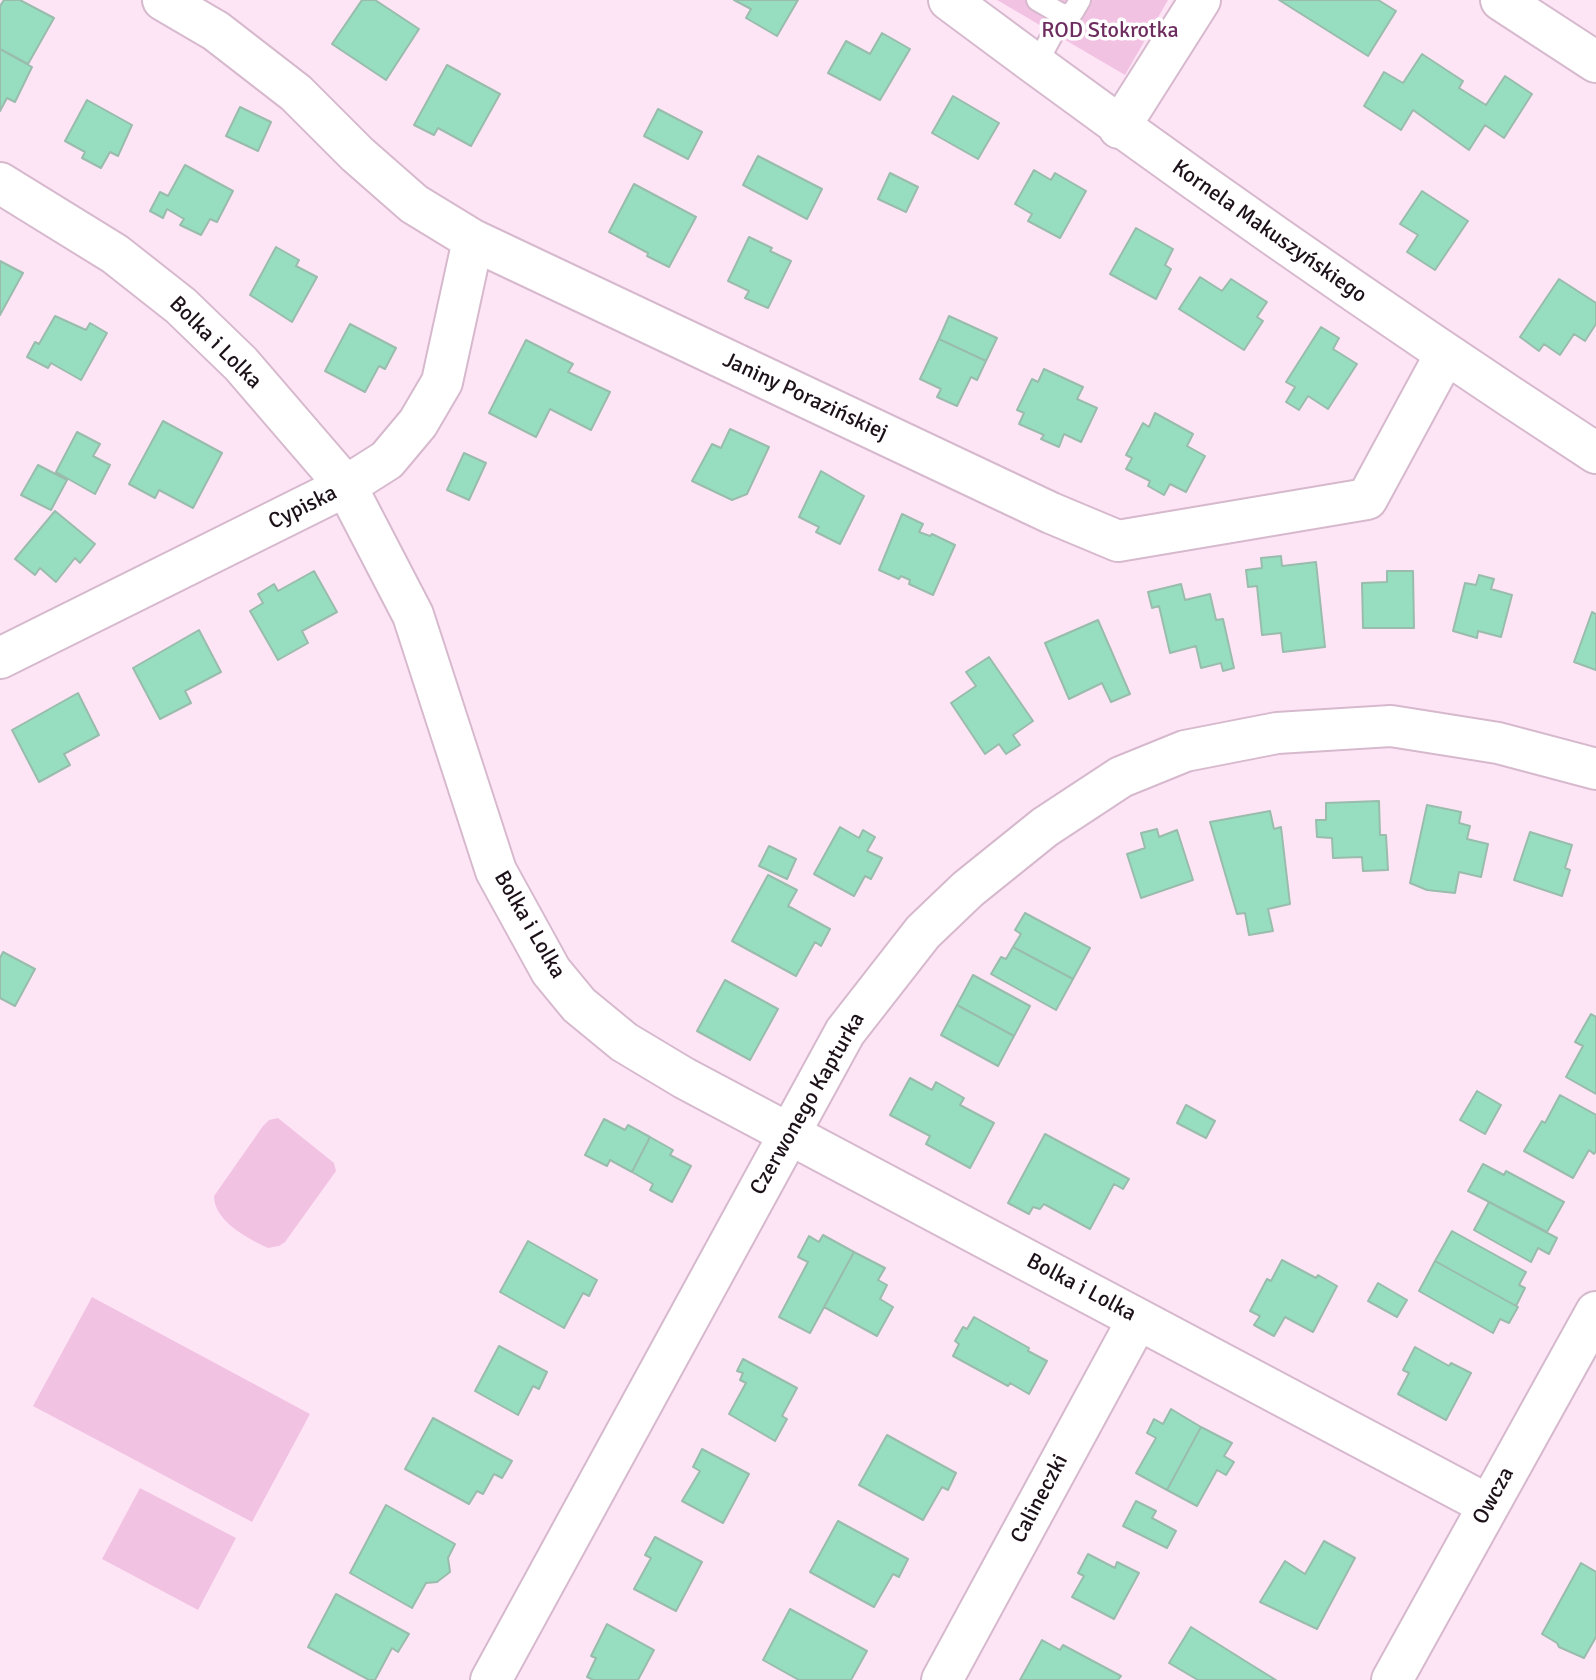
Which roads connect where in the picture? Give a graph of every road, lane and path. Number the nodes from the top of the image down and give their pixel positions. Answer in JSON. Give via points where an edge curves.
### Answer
{"nodes":[{"id":1,"x":163,"y":0,"type":"edge"},
{"id":2,"x":949,"y":0,"type":"edge"},
{"id":3,"x":1037,"y":0,"type":"edge"},
{"id":4,"x":1080,"y":0,"type":"edge"},
{"id":5,"x":1200,"y":0,"type":"edge"},
{"id":6,"x":1501,"y":0,"type":"edge"},
{"id":7,"x":1063,"y":15,"type":"junction"},
{"id":8,"x":1596,"y":62,"type":"edge"},
{"id":9,"x":1036,"y":65,"type":"junction"},
{"id":10,"x":1119,"y":128,"type":"junction"},
{"id":11,"x":0,"y":183,"type":"edge"},
{"id":12,"x":473,"y":240,"type":"junction"},
{"id":13,"x":1445,"y":355,"type":"junction"},
{"id":14,"x":1596,"y":453,"type":"edge"},
{"id":15,"x":346,"y":486,"type":"junction"},
{"id":16,"x":2,"y":653,"type":"edge"},
{"id":17,"x":1596,"y":769,"type":"edge"},
{"id":18,"x":789,"y":1133,"type":"junction"},
{"id":19,"x":1596,"y":1312,"type":"edge"},
{"id":20,"x":1138,"y":1319,"type":"junction"},
{"id":21,"x":1488,"y":1505,"type":"junction"},
{"id":22,"x":491,"y":1680,"type":"edge"},
{"id":23,"x":942,"y":1680,"type":"edge"},
{"id":24,"x":1392,"y":1680,"type":"edge"}],
"edges":[{"from":1,"to":12,"type":"street","name":"Janiny Porazińskiej","via":[[216,31],[296,93],[414,204]]},
{"from":2,"to":9,"type":"street","name":"Kornela Makuszyńskiego"},
{"from":3,"to":7,"type":"lane"},
{"from":4,"to":7,"type":"lane","via":[[1073,12]]},
{"from":5,"to":10,"type":"street"},
{"from":6,"to":8,"type":"street"},
{"from":7,"to":9,"type":"lane"},
{"from":9,"to":10,"type":"street","name":"Kornela Makuszyńskiego"},
{"from":10,"to":13,"type":"street","name":"Kornela Makuszyńskiego"},
{"from":11,"to":15,"type":"street","name":"Bolka i Lolka","via":[[115,254],[181,306],[241,364]]},
{"from":12,"to":13,"type":"street","name":"Janiny Porazińskiej","via":[[1118,541],[1367,499]]},
{"from":12,"to":15,"type":"street","name":"Cypiska","via":[[442,382],[418,423],[387,460]]},
{"from":13,"to":14,"type":"street","name":"Kornela Makuszyńskiego"},
{"from":15,"to":16,"type":"street","name":"Cypiska"},
{"from":15,"to":18,"type":"street","name":"Bolka i Lolka","via":[[413,615],[496,871],[551,971],[579,1005],[624,1042]]},
{"from":17,"to":18,"type":"street","name":"Czerwonego Kapturka","via":[[1498,743],[1391,726],[1262,736],[1185,751],[1121,777],[1045,827],[923,932],[845,1032]]},
{"from":18,"to":20,"type":"street","name":"Bolka i Lolka"},
{"from":18,"to":22,"type":"street","name":"Czerwonego Kapturka"},
{"from":19,"to":21,"type":"street","name":"Owcza"},
{"from":20,"to":21,"type":"street","name":"Bolka i Lolka"},
{"from":20,"to":23,"type":"street","name":"Calineczki"},
{"from":21,"to":24,"type":"street","name":"Owcza"}]}
